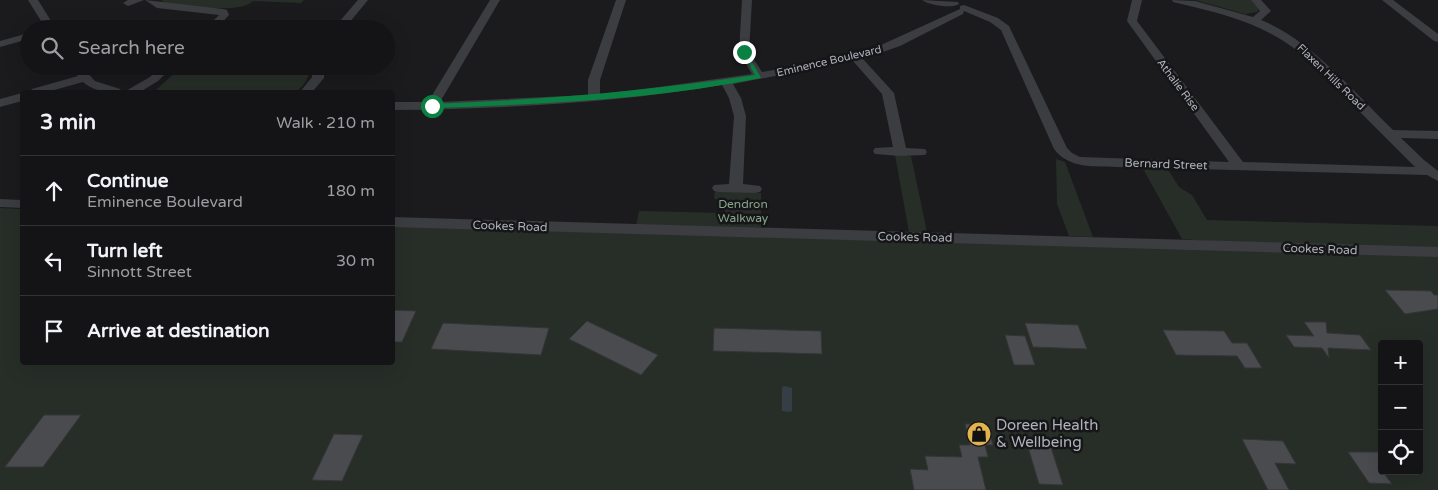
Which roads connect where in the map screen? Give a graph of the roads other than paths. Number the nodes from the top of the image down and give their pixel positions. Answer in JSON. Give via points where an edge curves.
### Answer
{"nodes":[{"id":1,"x":33,"y":0,"type":"edge"},
{"id":2,"x":150,"y":0,"type":"edge"},
{"id":3,"x":363,"y":0,"type":"edge"},
{"id":4,"x":495,"y":0,"type":"edge"},
{"id":5,"x":621,"y":0,"type":"edge"},
{"id":6,"x":747,"y":0,"type":"edge"},
{"id":7,"x":926,"y":0,"type":"edge"},
{"id":8,"x":1137,"y":0,"type":"edge"},
{"id":9,"x":1177,"y":0,"type":"edge"},
{"id":10,"x":1256,"y":0,"type":"edge"},
{"id":11,"x":1388,"y":0,"type":"edge"},
{"id":12,"x":959,"y":7,"type":"edge"},
{"id":13,"x":45,"y":20,"type":"edge"},
{"id":14,"x":219,"y":20,"type":"edge"},
{"id":15,"x":346,"y":20,"type":"edge"},
{"id":16,"x":1255,"y":20,"type":"junction"},
{"id":17,"x":20,"y":38,"type":"edge"},
{"id":18,"x":1438,"y":39,"type":"edge"},
{"id":19,"x":0,"y":44,"type":"edge"},
{"id":20,"x":855,"y":57,"type":"junction"},
{"id":21,"x":82,"y":75,"type":"edge"},
{"id":22,"x":158,"y":75,"type":"edge"},
{"id":23,"x":318,"y":75,"type":"edge"},
{"id":24,"x":759,"y":76,"type":"junction"},
{"id":25,"x":84,"y":78,"type":"junction"},
{"id":26,"x":726,"y":82,"type":"junction"},
{"id":27,"x":43,"y":90,"type":"edge"},
{"id":28,"x":108,"y":90,"type":"edge"},
{"id":29,"x":136,"y":90,"type":"edge"},
{"id":30,"x":308,"y":90,"type":"edge"},
{"id":31,"x":20,"y":98,"type":"edge"},
{"id":32,"x":594,"y":98,"type":"junction"},
{"id":33,"x":0,"y":104,"type":"edge"},
{"id":34,"x":395,"y":106,"type":"edge"},
{"id":35,"x":432,"y":106,"type":"junction"},
{"id":36,"x":1389,"y":134,"type":"junction"},
{"id":37,"x":1438,"y":135,"type":"edge"},
{"id":38,"x":880,"y":151,"type":"dead end"},
{"id":39,"x":900,"y":152,"type":"junction"},
{"id":40,"x":920,"y":152,"type":"dead end"},
{"id":41,"x":1239,"y":166,"type":"junction"},
{"id":42,"x":1434,"y":174,"type":"edge"},
{"id":43,"x":719,"y":188,"type":"dead end"},
{"id":44,"x":736,"y":189,"type":"junction"},
{"id":45,"x":755,"y":189,"type":"dead end"},
{"id":46,"x":0,"y":203,"type":"edge"},
{"id":47,"x":20,"y":204,"type":"edge"},
{"id":48,"x":395,"y":222,"type":"edge"},
{"id":49,"x":1438,"y":252,"type":"edge"}],
"edges":[{"from":1,"to":13,"type":"street"},
{"from":2,"to":14,"type":"street","via":[[158,4],[223,12]]},
{"from":3,"to":15,"type":"street"},
{"from":4,"to":35,"type":"street"},
{"from":5,"to":32,"type":"street","via":[[594,80]]},
{"from":6,"to":24,"type":"street","via":[[744,52]]},
{"from":7,"to":12,"type":"street","name":"Bernard Street"},
{"from":8,"to":41,"type":"street","name":"Athalie Rise","via":[[1132,21]]},
{"from":9,"to":16,"type":"street","name":"Flaxen Hills Road"},
{"from":10,"to":16,"type":"street","via":[[1266,11]]},
{"from":11,"to":18,"type":"street"},
{"from":12,"to":20,"type":"street","name":"Eminence Boulevard","via":[[902,41]]},
{"from":12,"to":41,"type":"street","name":"Bernard Street","via":[[999,22],[1007,31],[1067,156],[1086,162]]},
{"from":16,"to":36,"type":"street","name":"Flaxen Hills Road","via":[[1299,46]]},
{"from":17,"to":19,"type":"street"},
{"from":20,"to":24,"type":"street","name":"Eminence Boulevard"},
{"from":20,"to":39,"type":"street","via":[[888,93]]},
{"from":21,"to":25,"type":"street"},
{"from":22,"to":29,"type":"street"},
{"from":23,"to":30,"type":"street"},
{"from":24,"to":26,"type":"street","name":"Eminence Boulevard"},
{"from":25,"to":27,"type":"street"},
{"from":25,"to":28,"type":"street"},
{"from":26,"to":32,"type":"street","name":"Eminence Boulevard"},
{"from":26,"to":44,"type":"street","via":[[740,116]]},
{"from":31,"to":33,"type":"street"},
{"from":32,"to":35,"type":"street","name":"Eminence Boulevard"},
{"from":34,"to":35,"type":"street","name":"Eminence Boulevard"},
{"from":36,"to":37,"type":"street"},
{"from":36,"to":42,"type":"street","name":"Flaxen Hills Road"},
{"from":38,"to":39,"type":"street"},
{"from":39,"to":40,"type":"street"},
{"from":41,"to":42,"type":"street","name":"Bernard Street"},
{"from":43,"to":44,"type":"street"},
{"from":44,"to":45,"type":"street"},
{"from":46,"to":47,"type":"street"},
{"from":48,"to":49,"type":"street","name":"Cookes Road"}]}
